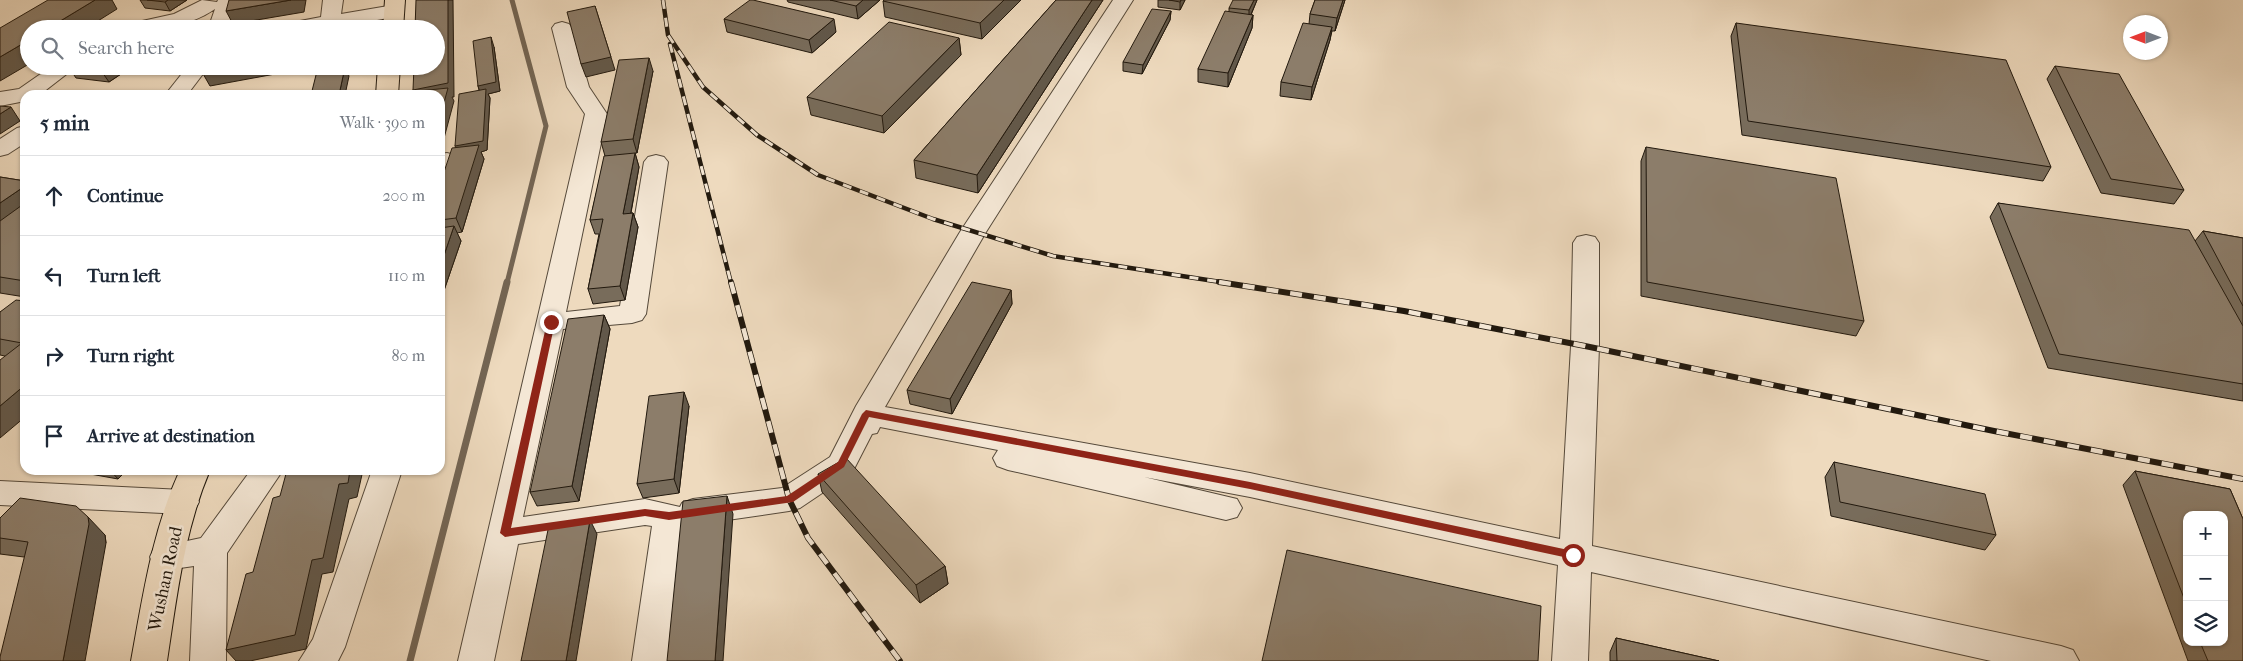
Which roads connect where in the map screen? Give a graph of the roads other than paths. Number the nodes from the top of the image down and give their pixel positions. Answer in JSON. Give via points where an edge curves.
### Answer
{"nodes":[{"id":1,"x":333,"y":0,"type":"edge"},
{"id":2,"x":1123,"y":0,"type":"edge"},
{"id":3,"x":219,"y":2,"type":"edge"},
{"id":4,"x":394,"y":13,"type":"edge"},
{"id":5,"x":178,"y":20,"type":"edge"},
{"id":6,"x":218,"y":20,"type":"edge"},
{"id":7,"x":330,"y":20,"type":"edge"},
{"id":8,"x":344,"y":20,"type":"edge"},
{"id":9,"x":562,"y":28,"type":"dead end"},
{"id":10,"x":55,"y":75,"type":"edge"},
{"id":11,"x":192,"y":75,"type":"edge"},
{"id":12,"x":388,"y":75,"type":"edge"},
{"id":13,"x":37,"y":90,"type":"edge"},
{"id":14,"x":180,"y":90,"type":"edge"},
{"id":15,"x":387,"y":90,"type":"edge"},
{"id":16,"x":20,"y":96,"type":"edge"},
{"id":17,"x":0,"y":99,"type":"edge"},
{"id":18,"x":20,"y":136,"type":"edge"},
{"id":19,"x":0,"y":149,"type":"edge"},
{"id":20,"x":656,"y":162,"type":"dead end"},
{"id":21,"x":1586,"y":243,"type":"dead end"},
{"id":22,"x":551,"y":322,"type":"junction"},
{"id":23,"x":864,"y":419,"type":"junction"},
{"id":24,"x":193,"y":475,"type":"edge"},
{"id":25,"x":264,"y":475,"type":"edge"},
{"id":26,"x":385,"y":475,"type":"edge"},
{"id":27,"x":0,"y":493,"type":"edge"},
{"id":28,"x":183,"y":502,"type":"junction"},
{"id":29,"x":1226,"y":508,"type":"dead end"},
{"id":30,"x":669,"y":516,"type":"junction"},
{"id":31,"x":505,"y":533,"type":"junction"},
{"id":32,"x":211,"y":550,"type":"junction"},
{"id":33,"x":1573,"y":555,"type":"junction"},
{"id":34,"x":166,"y":557,"type":"junction"},
{"id":35,"x":149,"y":661,"type":"edge"},
{"id":36,"x":208,"y":661,"type":"edge"},
{"id":37,"x":317,"y":661,"type":"edge"},
{"id":38,"x":476,"y":661,"type":"edge"},
{"id":39,"x":650,"y":661,"type":"edge"},
{"id":40,"x":1570,"y":661,"type":"edge"},
{"id":41,"x":2061,"y":661,"type":"edge"}],
"edges":[{"from":1,"to":7,"type":"street"},
{"from":2,"to":23,"type":"street","via":[[973,232]]},
{"from":3,"to":5,"type":"street"},
{"from":3,"to":6,"type":"street"},
{"from":4,"to":8,"type":"street"},
{"from":9,"to":22,"type":"street","via":[[578,87],[596,114]]},
{"from":10,"to":13,"type":"street"},
{"from":11,"to":14,"type":"street"},
{"from":12,"to":15,"type":"main road"},
{"from":16,"to":17,"type":"street"},
{"from":18,"to":19,"type":"street"},
{"from":20,"to":22,"type":"street","via":[[632,314]]},
{"from":21,"to":33,"type":"street","via":[[1585,346]]},
{"from":22,"to":31,"type":"street"},
{"from":23,"to":29,"type":"street"},
{"from":23,"to":30,"type":"street","via":[[841,465],[789,499]]},
{"from":23,"to":33,"type":"street","via":[[1250,485]]},
{"from":24,"to":28,"type":"main road","name":"Wushan Road"},
{"from":25,"to":32,"type":"street"},
{"from":26,"to":37,"type":"street","via":[[328,647]]},
{"from":27,"to":28,"type":"street"},
{"from":28,"to":34,"type":"main road","name":"Wushan Road"},
{"from":30,"to":31,"type":"street","via":[[645,512]]},
{"from":30,"to":39,"type":"street"},
{"from":31,"to":38,"type":"street"},
{"from":32,"to":34,"type":"street"},
{"from":32,"to":36,"type":"street"},
{"from":33,"to":40,"type":"street"},
{"from":33,"to":41,"type":"street"},
{"from":34,"to":35,"type":"main road","name":"Wushan Road"}]}
